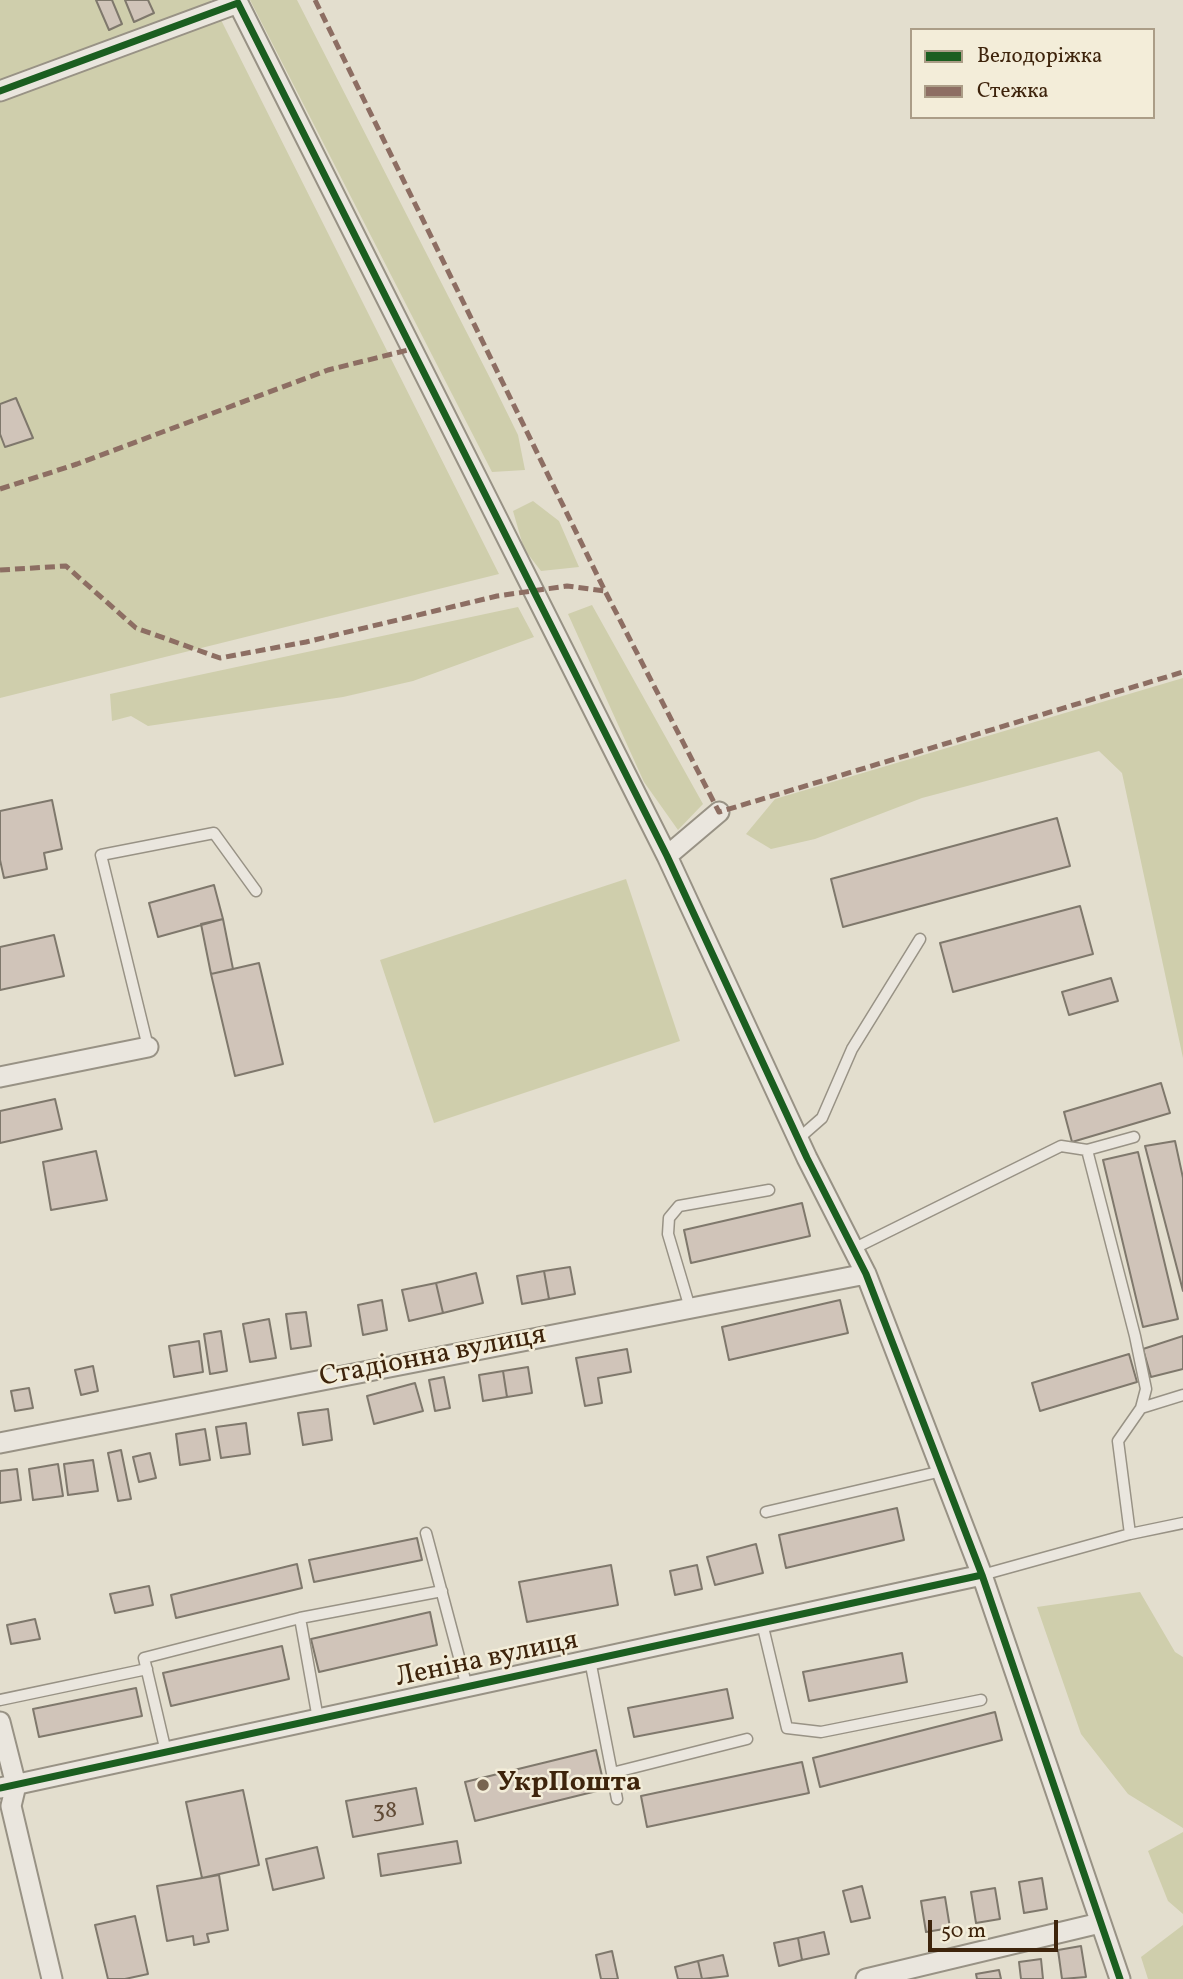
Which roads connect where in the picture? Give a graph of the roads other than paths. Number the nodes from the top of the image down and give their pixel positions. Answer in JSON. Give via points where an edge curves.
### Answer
{"nodes":[{"id":1,"x":0,"y":91,"type":"edge"},
{"id":2,"x":719,"y":811,"type":"dead end"},
{"id":3,"x":667,"y":856,"type":"junction"},
{"id":4,"x":256,"y":891,"type":"dead end"},
{"id":5,"x":920,"y":939,"type":"dead end"},
{"id":6,"x":148,"y":1047,"type":"joint"},
{"id":7,"x":0,"y":1077,"type":"edge"},
{"id":8,"x":1134,"y":1137,"type":"dead end"},
{"id":9,"x":798,"y":1139,"type":"junction"},
{"id":10,"x":1087,"y":1150,"type":"junction"},
{"id":11,"x":769,"y":1190,"type":"dead end"},
{"id":12,"x":853,"y":1249,"type":"junction"},
{"id":13,"x":866,"y":1274,"type":"junction"},
{"id":14,"x":690,"y":1308,"type":"junction"},
{"id":15,"x":1183,"y":1395,"type":"edge"},
{"id":16,"x":1140,"y":1408,"type":"junction"},
{"id":17,"x":0,"y":1443,"type":"edge"},
{"id":18,"x":942,"y":1471,"type":"junction"},
{"id":19,"x":766,"y":1512,"type":"dead end"},
{"id":20,"x":1183,"y":1523,"type":"edge"},
{"id":21,"x":426,"y":1534,"type":"dead end"},
{"id":22,"x":1130,"y":1534,"type":"junction"},
{"id":23,"x":982,"y":1575,"type":"junction"},
{"id":24,"x":442,"y":1591,"type":"junction"},
{"id":25,"x":300,"y":1618,"type":"junction"},
{"id":26,"x":762,"y":1623,"type":"junction"},
{"id":27,"x":590,"y":1660,"type":"junction"},
{"id":28,"x":147,"y":1669,"type":"junction"},
{"id":29,"x":467,"y":1687,"type":"junction"},
{"id":30,"x":0,"y":1700,"type":"edge"},
{"id":31,"x":981,"y":1700,"type":"dead end"},
{"id":32,"x":318,"y":1719,"type":"junction"},
{"id":33,"x":0,"y":1722,"type":"edge"},
{"id":34,"x":747,"y":1739,"type":"dead end"},
{"id":35,"x":166,"y":1752,"type":"junction"},
{"id":36,"x":612,"y":1773,"type":"junction"},
{"id":37,"x":8,"y":1787,"type":"edge"},
{"id":38,"x":617,"y":1799,"type":"dead end"},
{"id":39,"x":1100,"y":1923,"type":"junction"},
{"id":40,"x":52,"y":1979,"type":"edge"},
{"id":41,"x":866,"y":1979,"type":"edge"},
{"id":42,"x":1120,"y":1979,"type":"edge"}],
"edges":[{"from":1,"to":3,"type":"street","via":[[239,3]]},
{"from":2,"to":3,"type":"street"},
{"from":3,"to":9,"type":"street"},
{"from":4,"to":6,"type":"lane","via":[[214,833],[101,855]]},
{"from":5,"to":9,"type":"lane","via":[[852,1049],[822,1118]]},
{"from":6,"to":7,"type":"street"},
{"from":8,"to":10,"type":"lane"},
{"from":9,"to":12,"type":"street"},
{"from":10,"to":12,"type":"lane","via":[[1060,1146]]},
{"from":10,"to":16,"type":"lane","via":[[1138,1349],[1146,1389]]},
{"from":11,"to":14,"type":"lane","via":[[679,1206],[668,1218],[668,1234]]},
{"from":12,"to":13,"type":"street"},
{"from":13,"to":14,"type":"street","name":"Стадіонна вулиця"},
{"from":13,"to":18,"type":"street"},
{"from":14,"to":17,"type":"street","name":"Стадіонна вулиця"},
{"from":15,"to":16,"type":"lane"},
{"from":16,"to":22,"type":"lane","via":[[1118,1441]]},
{"from":18,"to":19,"type":"lane"},
{"from":18,"to":23,"type":"street"},
{"from":20,"to":22,"type":"lane"},
{"from":21,"to":24,"type":"lane"},
{"from":22,"to":23,"type":"lane"},
{"from":23,"to":26,"type":"street","name":"Леніна вулиця"},
{"from":23,"to":39,"type":"street"},
{"from":24,"to":25,"type":"lane"},
{"from":24,"to":29,"type":"lane"},
{"from":25,"to":28,"type":"lane","via":[[144,1658]]},
{"from":25,"to":32,"type":"lane"},
{"from":26,"to":27,"type":"street","name":"Леніна вулиця"},
{"from":26,"to":31,"type":"lane","via":[[787,1728],[821,1732]]},
{"from":27,"to":29,"type":"street","name":"Леніна вулиця"},
{"from":27,"to":36,"type":"lane"},
{"from":28,"to":30,"type":"lane"},
{"from":28,"to":35,"type":"lane"},
{"from":29,"to":32,"type":"street","name":"Леніна вулиця"},
{"from":32,"to":35,"type":"street","name":"Леніна вулиця"},
{"from":33,"to":37,"type":"street"},
{"from":34,"to":36,"type":"lane"},
{"from":35,"to":37,"type":"street","name":"Леніна вулиця"},
{"from":36,"to":38,"type":"lane"},
{"from":37,"to":40,"type":"street"},
{"from":39,"to":41,"type":"street"},
{"from":39,"to":42,"type":"street"}]}
